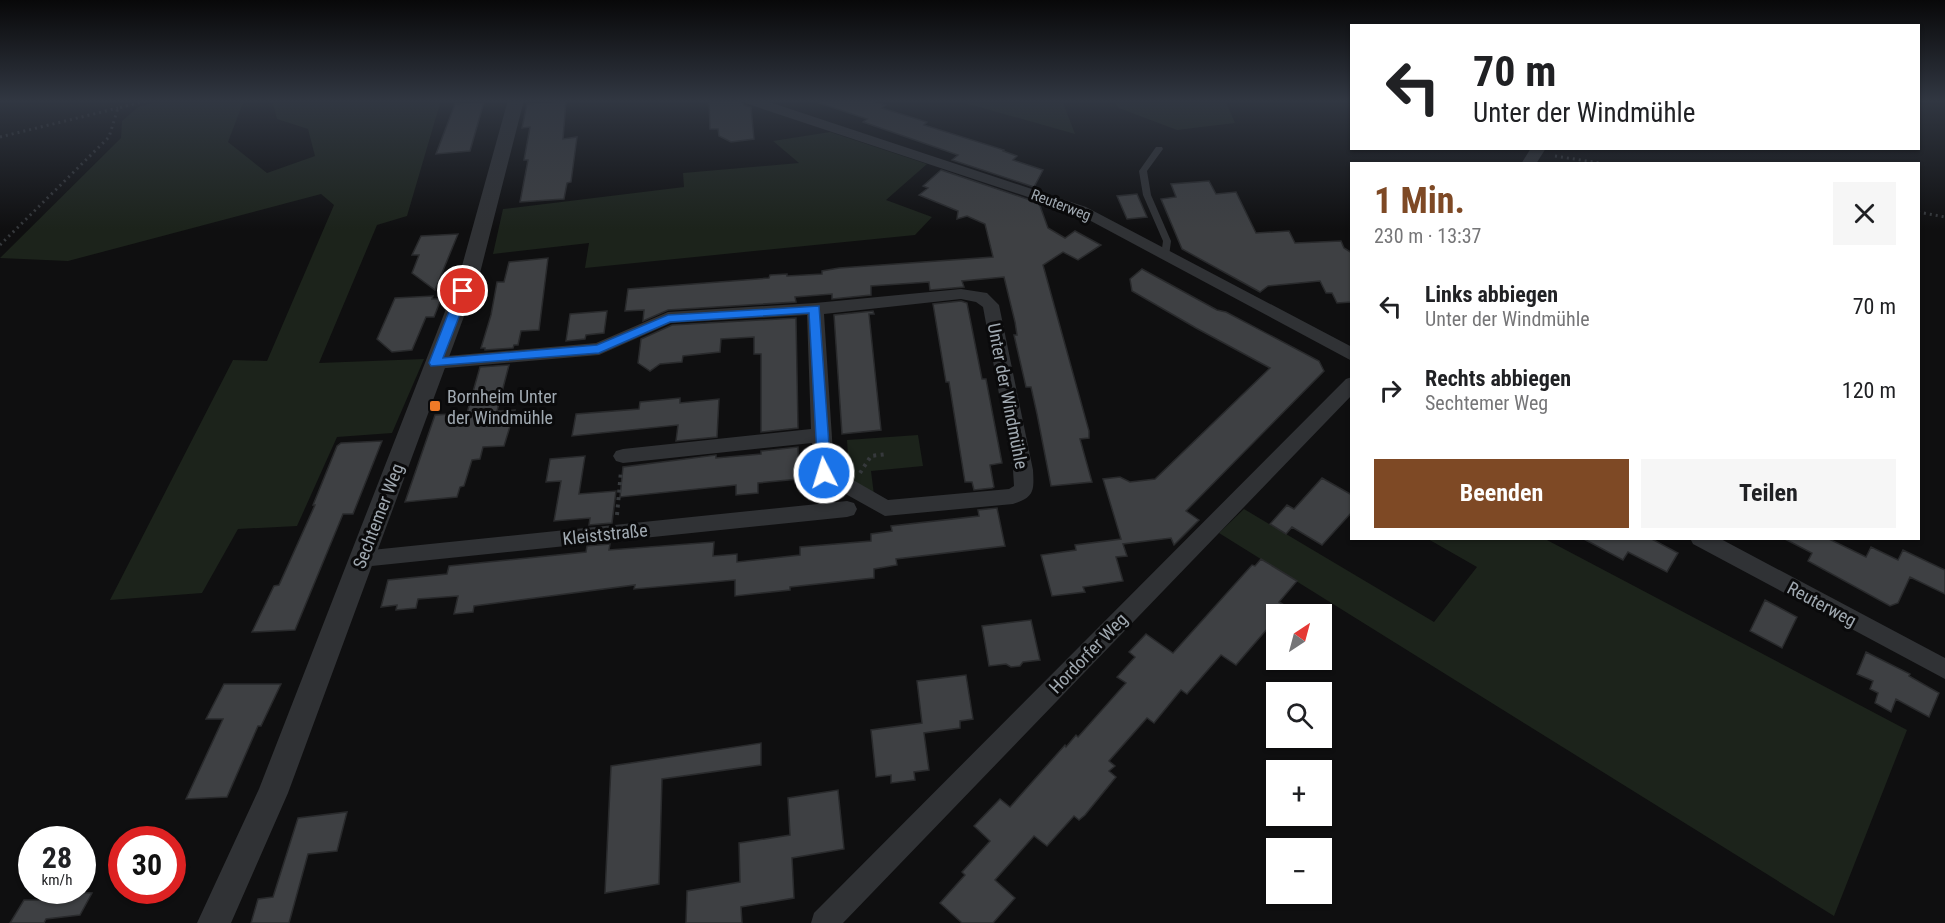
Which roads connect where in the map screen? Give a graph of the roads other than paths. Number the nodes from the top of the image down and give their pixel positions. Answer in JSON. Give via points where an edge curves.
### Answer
{"nodes":[{"id":1,"x":505,"y":143,"type":"edge"},
{"id":2,"x":880,"y":143,"type":"edge"},
{"id":3,"x":1159,"y":148,"type":"dead end"},
{"id":4,"x":1165,"y":256,"type":"junction"},
{"id":5,"x":815,"y":309,"type":"junction"},
{"id":6,"x":1350,"y":354,"type":"edge"},
{"id":7,"x":435,"y":363,"type":"junction"},
{"id":8,"x":1350,"y":385,"type":"edge"},
{"id":9,"x":821,"y":435,"type":"junction"},
{"id":10,"x":623,"y":456,"type":"dead end"},
{"id":11,"x":848,"y":510,"type":"dead end"},
{"id":12,"x":1704,"y":540,"type":"edge"},
{"id":13,"x":362,"y":559,"type":"junction"},
{"id":14,"x":1945,"y":669,"type":"edge"},
{"id":15,"x":214,"y":923,"type":"edge"},
{"id":16,"x":824,"y":923,"type":"edge"}],
"edges":[{"from":1,"to":7,"type":"street","name":"Sechtemer Weg","via":[[470,273]]},
{"from":2,"to":4,"type":"street","name":"Reuterweg","via":[[1081,210]]},
{"from":3,"to":4,"type":"lane","via":[[1143,171],[1147,195],[1167,241]]},
{"from":4,"to":6,"type":"street","name":"Reuterweg"},
{"from":5,"to":7,"type":"street","name":"Unter der Windmühle","via":[[668,318],[599,349]]},
{"from":5,"to":9,"type":"street","name":"Unter der Windmühle"},
{"from":5,"to":9,"type":"street","name":"Unter der Windmühle","via":[[961,294],[981,297],[991,305],[1024,489],[1013,496],[885,508],[824,473]]},
{"from":7,"to":13,"type":"street","name":"Sechtemer Weg"},
{"from":8,"to":16,"type":"street","name":"Hordorfer Weg"},
{"from":9,"to":10,"type":"street"},
{"from":11,"to":13,"type":"street","name":"Kleiststraße"},
{"from":12,"to":14,"type":"street","name":"Reuterweg"},
{"from":13,"to":15,"type":"street","name":"Sechtemer Weg","via":[[273,793]]}]}
